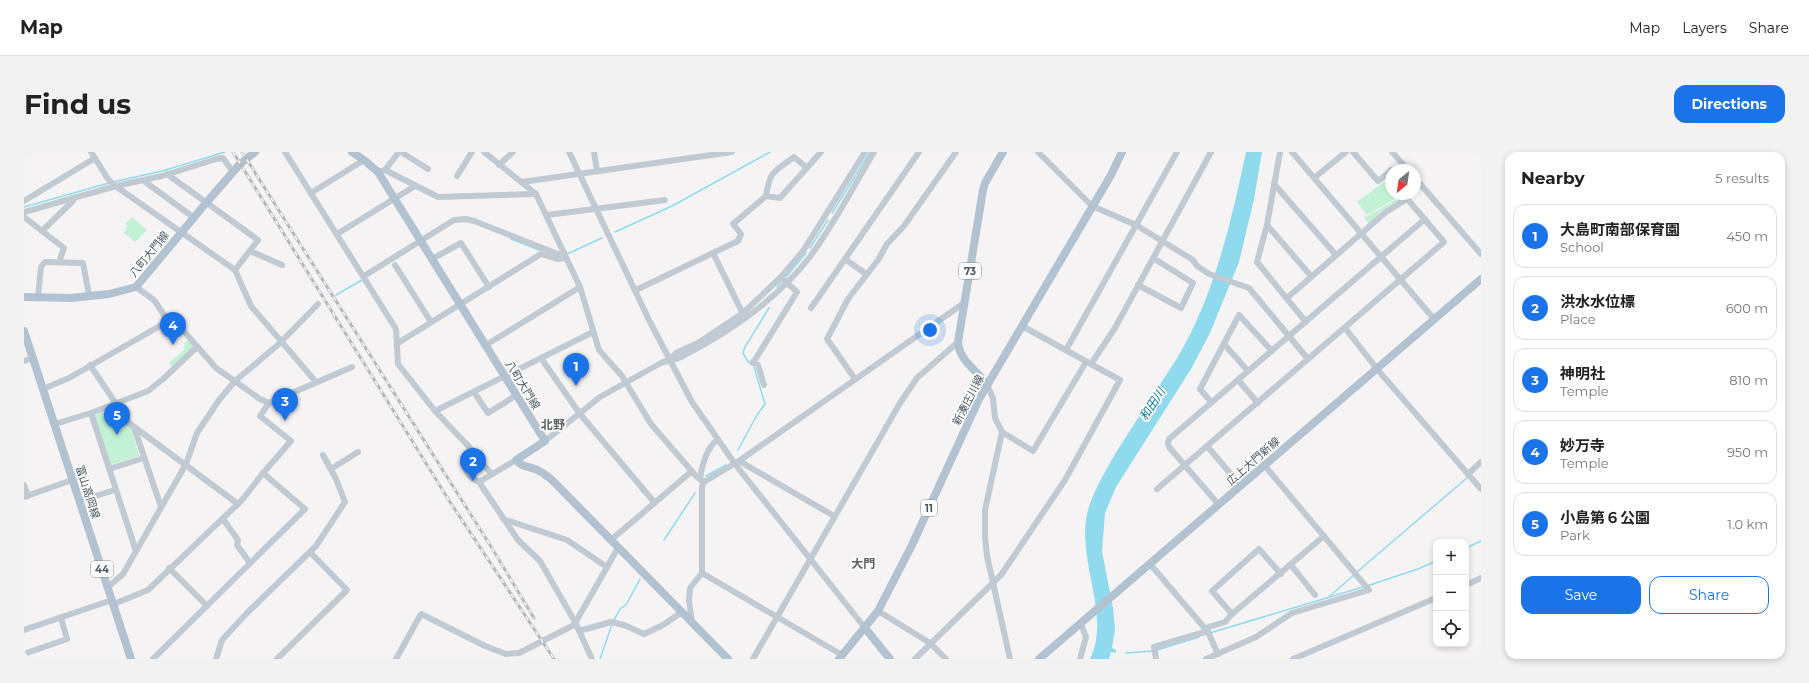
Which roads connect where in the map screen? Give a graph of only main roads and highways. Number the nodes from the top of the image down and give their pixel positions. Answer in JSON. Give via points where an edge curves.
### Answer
{"nodes":[{"id":1,"x":255,"y":152,"type":"edge"},
{"id":2,"x":352,"y":152,"type":"edge"},
{"id":3,"x":1003,"y":152,"type":"edge"},
{"id":4,"x":1122,"y":152,"type":"edge"},
{"id":5,"x":1481,"y":279,"type":"edge"},
{"id":6,"x":24,"y":297,"type":"edge"},
{"id":7,"x":24,"y":331,"type":"edge"},
{"id":8,"x":987,"y":385,"type":"junction"},
{"id":9,"x":865,"y":628,"type":"junction"},
{"id":10,"x":841,"y":657,"type":"edge"},
{"id":11,"x":132,"y":659,"type":"edge"},
{"id":12,"x":728,"y":659,"type":"edge"},
{"id":13,"x":890,"y":659,"type":"edge"},
{"id":14,"x":1039,"y":659,"type":"edge"}],
"edges":[{"from":1,"to":6,"type":"main road","name":"八町大門線","via":[[233,172],[136,288],[71,298]]},
{"from":2,"to":12,"type":"main road","name":"八町大門線","via":[[382,171],[394,199],[545,441],[516,460],[522,466],[544,473]]},
{"from":3,"to":8,"type":"main road","number":"73","via":[[983,190],[958,342],[958,350],[963,359]]},
{"from":4,"to":8,"type":"main road","name":"新湊庄川線","number":"11","via":[[1111,175]]},
{"from":5,"to":14,"type":"main road","name":"広上大門新線"},
{"from":7,"to":11,"type":"main road","name":"富山高岡線","number":"44"},
{"from":8,"to":9,"type":"main road","name":"新湊庄川線","number":"11","via":[[912,545],[878,611]]},
{"from":9,"to":10,"type":"main road","name":"新湊庄川線","number":"11"},
{"from":9,"to":13,"type":"main road"}]}
